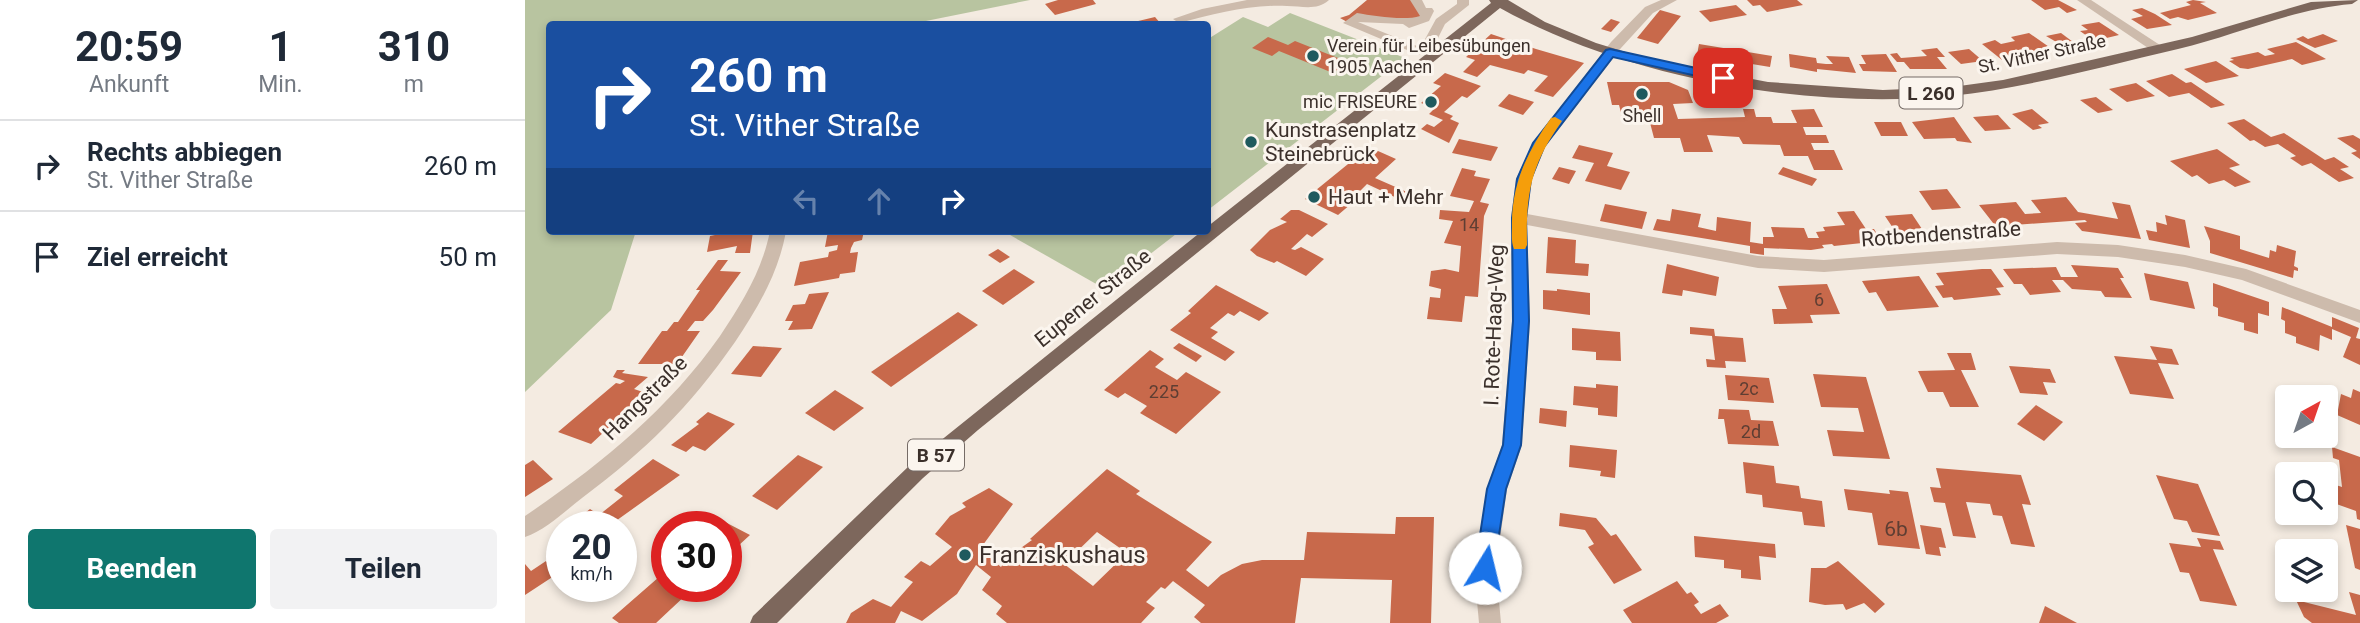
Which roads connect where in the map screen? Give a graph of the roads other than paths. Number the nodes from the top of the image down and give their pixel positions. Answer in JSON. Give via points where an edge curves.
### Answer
{"nodes":[{"id":1,"x":1322,"y":0,"type":"edge"},
{"id":2,"x":1416,"y":0,"type":"edge"},
{"id":3,"x":1463,"y":0,"type":"edge"},
{"id":4,"x":2083,"y":0,"type":"edge"},
{"id":5,"x":2352,"y":0,"type":"edge"},
{"id":6,"x":2360,"y":0,"type":"edge"},
{"id":7,"x":1499,"y":1,"type":"edge"},
{"id":8,"x":1669,"y":1,"type":"edge"},
{"id":9,"x":1178,"y":19,"type":"dead end"},
{"id":10,"x":2159,"y":49,"type":"junction"},
{"id":11,"x":1610,"y":52,"type":"junction"},
{"id":12,"x":1519,"y":218,"type":"junction"},
{"id":13,"x":1211,"y":232,"type":"edge"},
{"id":14,"x":777,"y":235,"type":"edge"},
{"id":15,"x":1208,"y":235,"type":"edge"},
{"id":16,"x":2360,"y":317,"type":"edge"},
{"id":17,"x":525,"y":528,"type":"edge"},
{"id":18,"x":761,"y":623,"type":"edge"},
{"id":19,"x":1490,"y":623,"type":"edge"}],
"edges":[{"from":1,"to":9,"type":"street","via":[[1308,5],[1238,4]]},
{"from":2,"to":3,"type":"street","via":[[1422,12],[1427,11],[1420,21],[1409,24],[1408,20],[1357,17],[1349,23],[1419,51]]},
{"from":4,"to":10,"type":"street"},
{"from":5,"to":6,"type":"main road","name":"St. Vither Straße","number":"L 260"},
{"from":5,"to":10,"type":"main road","name":"St. Vither Straße","number":"L 260","via":[[2291,9],[2219,36]]},
{"from":7,"to":11,"type":"main road","number":"L 260","via":[[1552,31]]},
{"from":7,"to":13,"type":"main road","name":"Eupener Straße","number":"B 57"},
{"from":8,"to":11,"type":"street","name":"I. Rote-Haag-Weg","via":[[1649,10]]},
{"from":10,"to":11,"type":"main road","name":"St. Vither Straße","number":"L 260","via":[[2004,84],[1935,93],[1860,93],[1755,84]]},
{"from":11,"to":12,"type":"street","name":"I. Rote-Haag-Weg","via":[[1538,146],[1524,179]]},
{"from":12,"to":16,"type":"street","name":"Rotbendenstraße","via":[[1758,262],[1824,267],[2057,248],[2118,251],[2246,275]]},
{"from":12,"to":19,"type":"street","name":"I. Rote-Haag-Weg","via":[[1519,348],[1512,445],[1497,489],[1485,568]]},
{"from":14,"to":17,"type":"street","name":"Hangstraße","via":[[772,257],[747,309],[693,388],[636,444]]},
{"from":15,"to":18,"type":"main road","name":"Eupener Straße","number":"B 57","via":[[971,425],[902,485]]}]}
